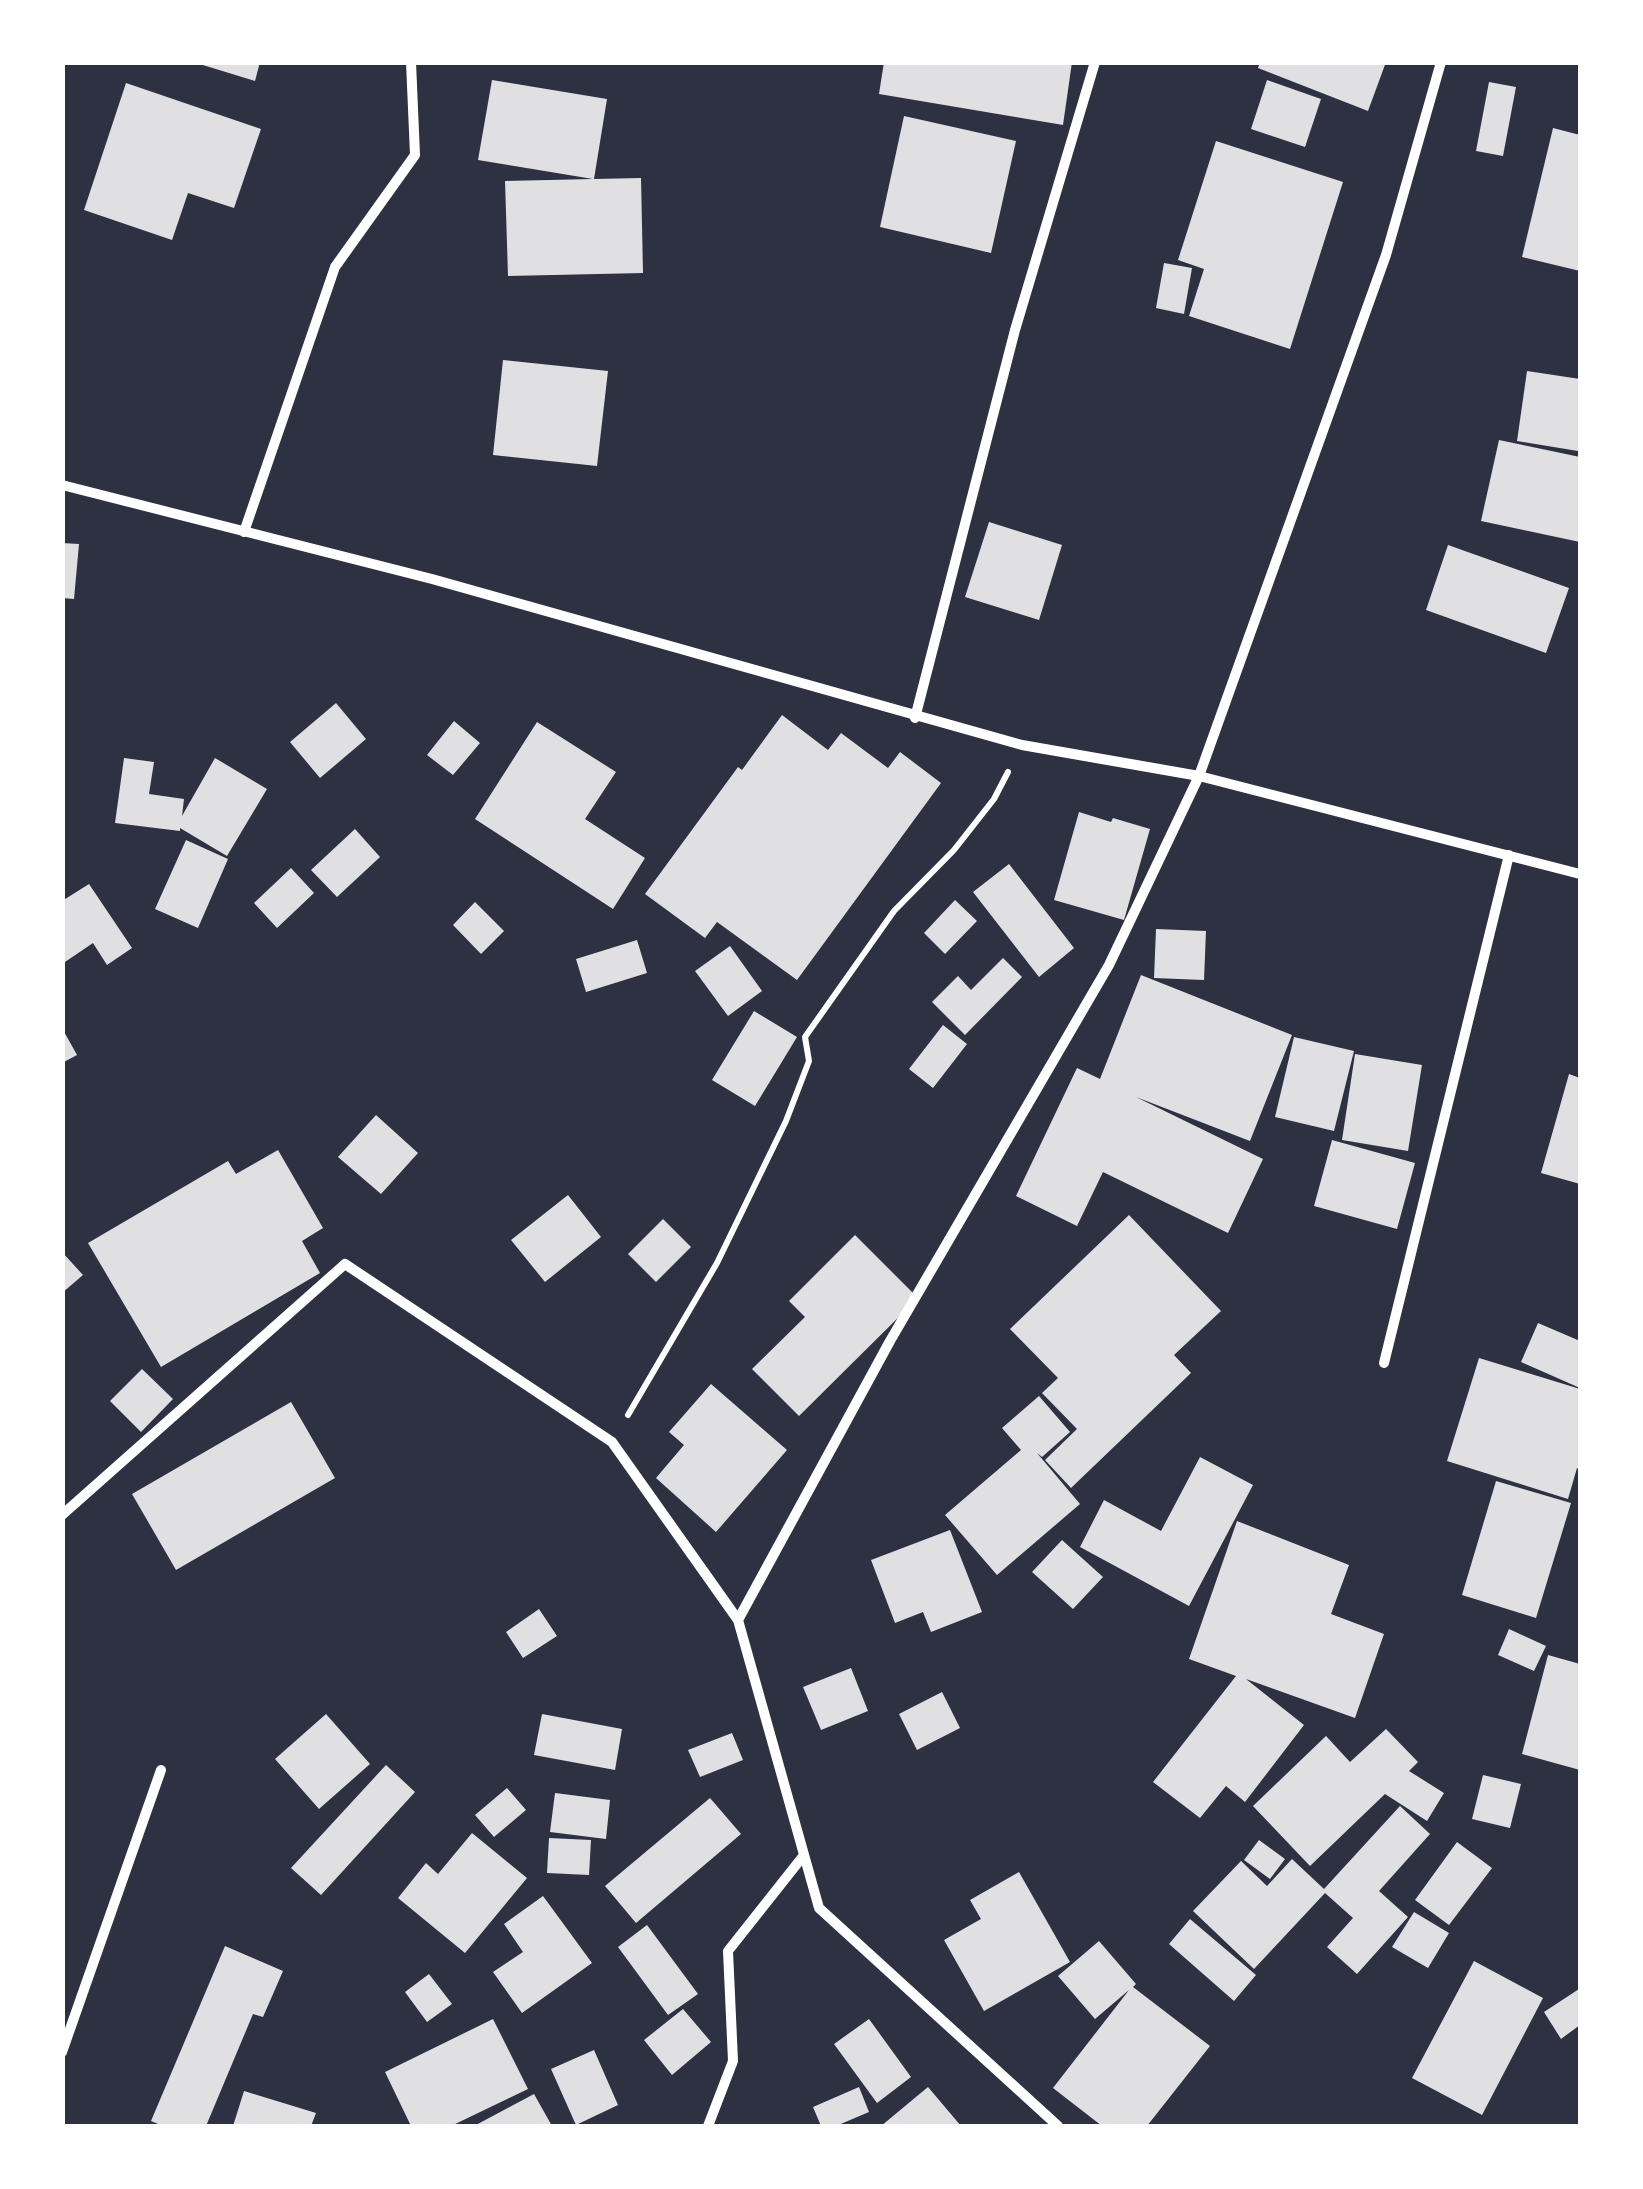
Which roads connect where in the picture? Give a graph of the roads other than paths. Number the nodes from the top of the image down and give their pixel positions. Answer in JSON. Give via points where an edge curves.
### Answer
{"nodes":[{"id":1,"x":411,"y":62,"type":"edge"},
{"id":2,"x":1095,"y":62,"type":"edge"},
{"id":3,"x":1440,"y":62,"type":"edge"},
{"id":4,"x":62,"y":486,"type":"edge"},
{"id":5,"x":244,"y":532,"type":"junction"},
{"id":6,"x":915,"y":718,"type":"junction"},
{"id":7,"x":1199,"y":776,"type":"junction"},
{"id":8,"x":1508,"y":855,"type":"junction"},
{"id":9,"x":1580,"y":874,"type":"edge"},
{"id":10,"x":1384,"y":1363,"type":"dead end"},
{"id":11,"x":62,"y":1515,"type":"edge"},
{"id":12,"x":738,"y":1620,"type":"junction"},
{"id":13,"x":160,"y":1770,"type":"dead end"},
{"id":14,"x":804,"y":1854,"type":"junction"},
{"id":15,"x":62,"y":2052,"type":"edge"},
{"id":16,"x":708,"y":2126,"type":"edge"},
{"id":17,"x":1058,"y":2126,"type":"edge"}],
"edges":[{"from":1,"to":5,"type":"street","via":[[414,154],[336,268]]},
{"from":2,"to":6,"type":"street","via":[[1014,330]]},
{"from":3,"to":7,"type":"street","via":[[1386,255]]},
{"from":4,"to":5,"type":"street"},
{"from":5,"to":6,"type":"street"},
{"from":6,"to":7,"type":"street","via":[[1022,746]]},
{"from":7,"to":8,"type":"street"},
{"from":7,"to":12,"type":"street","via":[[1109,965],[890,1341]]},
{"from":8,"to":9,"type":"street"},
{"from":8,"to":10,"type":"street"},
{"from":11,"to":12,"type":"street","via":[[345,1264],[612,1442]]},
{"from":12,"to":14,"type":"street"},
{"from":13,"to":15,"type":"street"},
{"from":14,"to":16,"type":"street","via":[[728,1950],[733,2061]]},
{"from":14,"to":17,"type":"street","via":[[819,1908]]}]}
